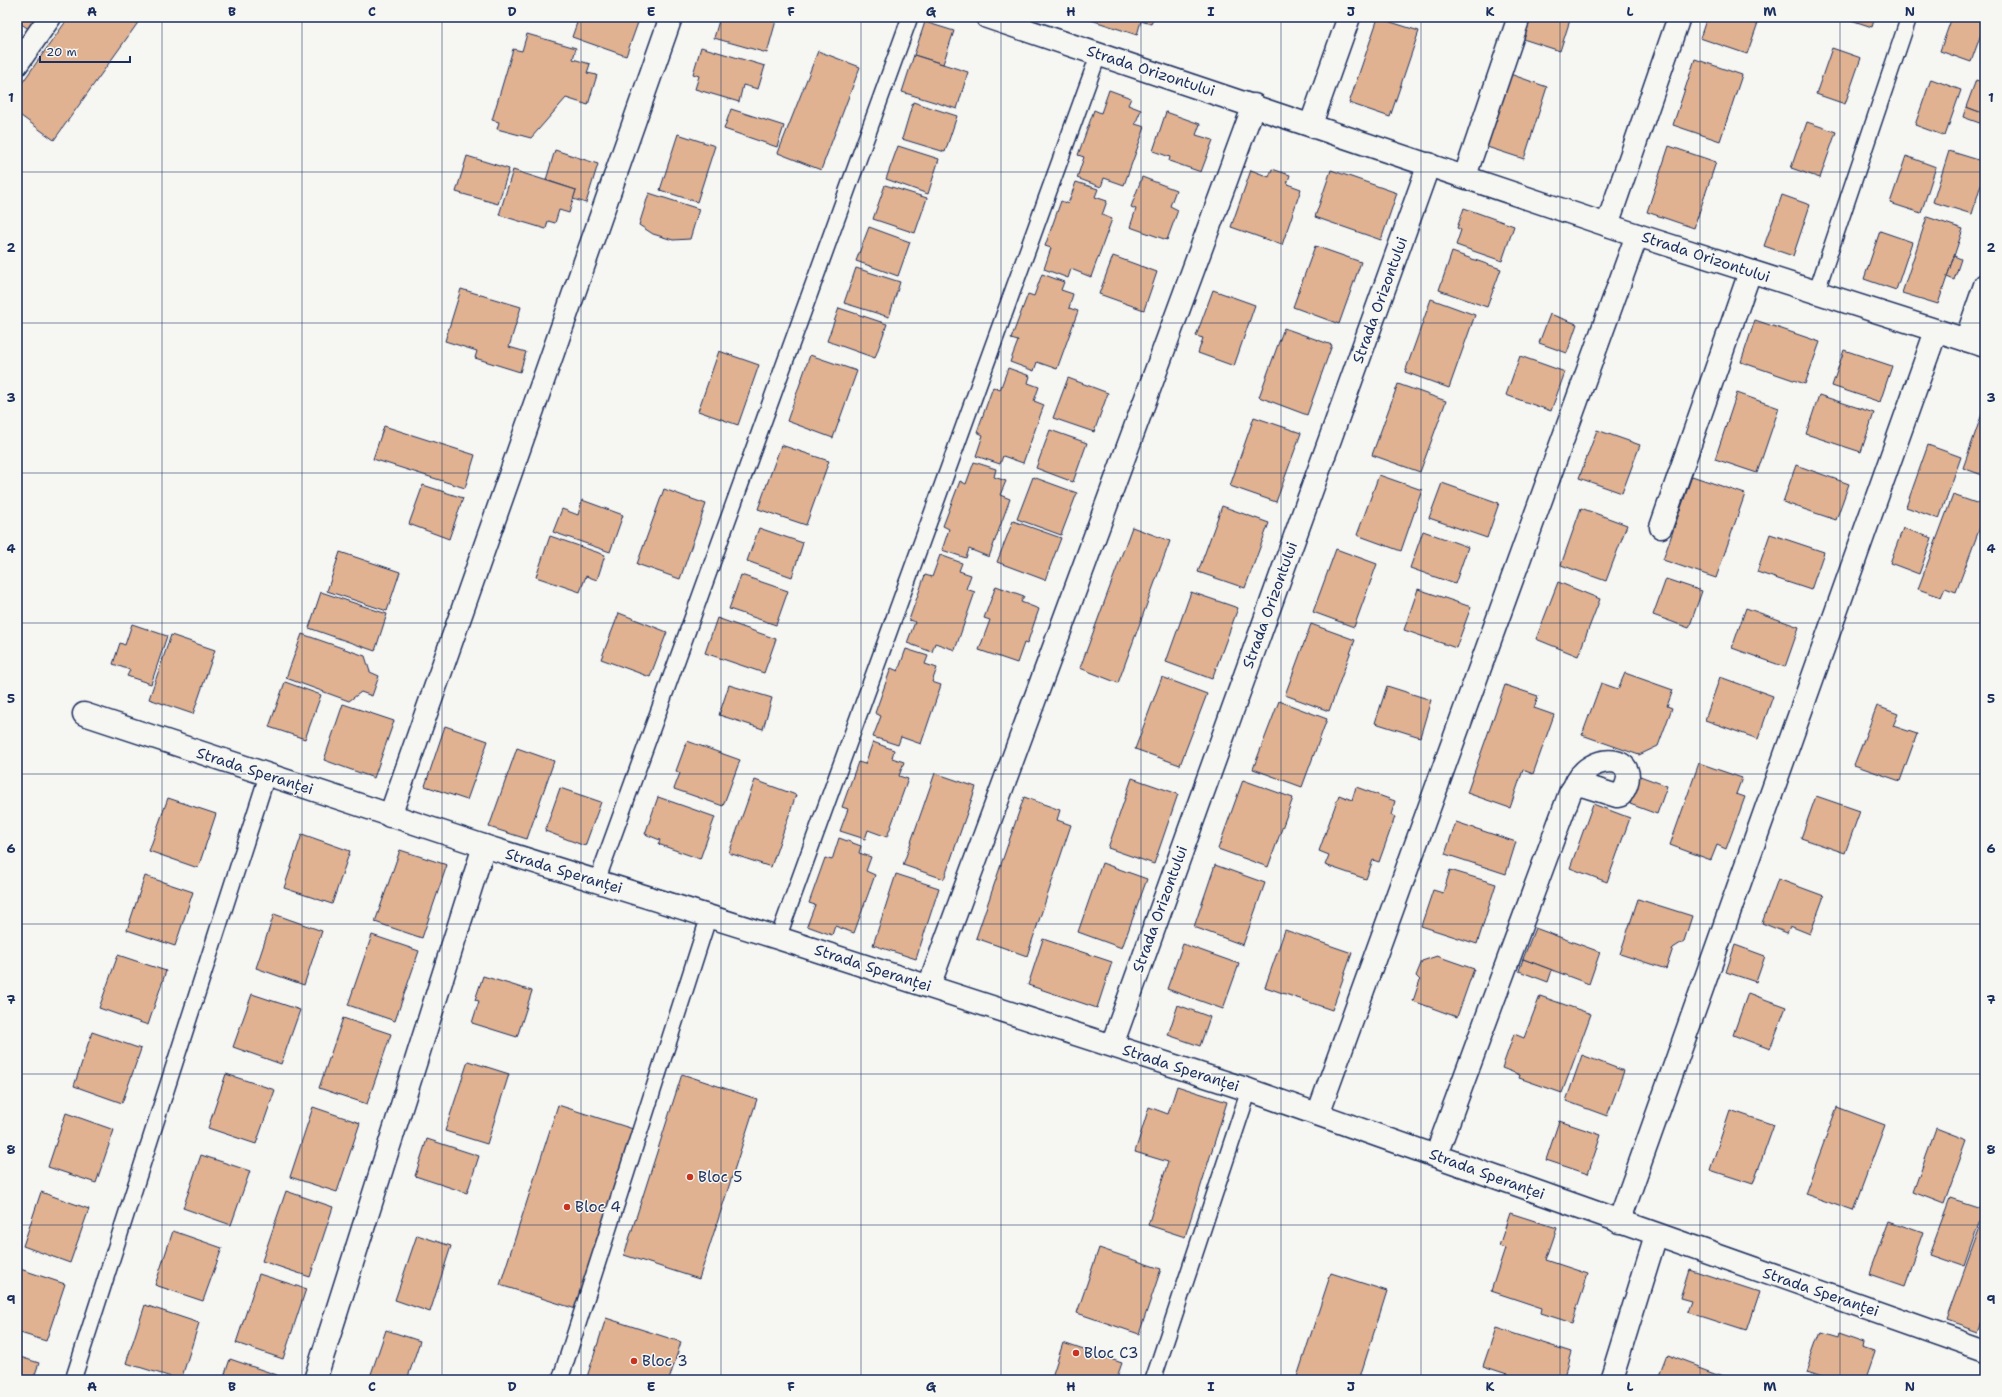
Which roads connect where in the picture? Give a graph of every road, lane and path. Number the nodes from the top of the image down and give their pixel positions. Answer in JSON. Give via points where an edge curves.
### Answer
{"nodes":[{"id":1,"x":50,"y":17,"type":"edge"},
{"id":2,"x":671,"y":17,"type":"edge"},
{"id":3,"x":910,"y":17,"type":"edge"},
{"id":4,"x":987,"y":17,"type":"edge"},
{"id":5,"x":1349,"y":17,"type":"edge"},
{"id":6,"x":1519,"y":17,"type":"edge"},
{"id":7,"x":1679,"y":17,"type":"edge"},
{"id":8,"x":1910,"y":17,"type":"edge"},
{"id":9,"x":1028,"y":23,"type":"edge"},
{"id":10,"x":1098,"y":53,"type":"junction"},
{"id":11,"x":17,"y":64,"type":"edge"},
{"id":12,"x":1254,"y":105,"type":"junction"},
{"id":13,"x":1311,"y":124,"type":"junction"},
{"id":14,"x":1429,"y":164,"type":"junction"},
{"id":15,"x":1466,"y":176,"type":"junction"},
{"id":16,"x":1607,"y":224,"type":"junction"},
{"id":17,"x":1637,"y":235,"type":"junction"},
{"id":18,"x":1750,"y":272,"type":"junction"},
{"id":19,"x":1985,"y":286,"type":"edge"},
{"id":20,"x":1816,"y":293,"type":"junction"},
{"id":21,"x":1936,"y":331,"type":"junction"},
{"id":22,"x":1976,"y":343,"type":"edge"},
{"id":23,"x":1661,"y":527,"type":"dead end"},
{"id":24,"x":84,"y":714,"type":"dead end"},
{"id":25,"x":267,"y":776,"type":"junction"},
{"id":26,"x":1574,"y":787,"type":"dead end"},
{"id":27,"x":390,"y":816,"type":"junction"},
{"id":28,"x":484,"y":846,"type":"junction"},
{"id":29,"x":597,"y":881,"type":"junction"},
{"id":30,"x":710,"y":916,"type":"junction"},
{"id":31,"x":778,"y":938,"type":"junction"},
{"id":32,"x":930,"y":986,"type":"junction"},
{"id":33,"x":1112,"y":1045,"type":"junction"},
{"id":34,"x":1249,"y":1090,"type":"junction"},
{"id":35,"x":1318,"y":1114,"type":"junction"},
{"id":36,"x":1436,"y":1155,"type":"junction"},
{"id":37,"x":1619,"y":1222,"type":"junction"},
{"id":38,"x":1656,"y":1235,"type":"junction"},
{"id":39,"x":1985,"y":1350,"type":"edge"},
{"id":40,"x":73,"y":1380,"type":"edge"},
{"id":41,"x":315,"y":1380,"type":"edge"},
{"id":42,"x":560,"y":1380,"type":"edge"},
{"id":43,"x":1153,"y":1380,"type":"edge"},
{"id":44,"x":1611,"y":1380,"type":"edge"}],
"edges":[{"from":1,"to":11,"type":"street"},
{"from":2,"to":27,"type":"street"},
{"from":3,"to":29,"type":"lane"},
{"from":4,"to":9,"type":"street","name":"Strada Orizontului"},
{"from":5,"to":13,"type":"street"},
{"from":6,"to":15,"type":"street"},
{"from":7,"to":16,"type":"street"},
{"from":8,"to":20,"type":"lane"},
{"from":9,"to":10,"type":"street","name":"Strada Orizontului"},
{"from":10,"to":12,"type":"street","name":"Strada Orizontului"},
{"from":10,"to":31,"type":"lane"},
{"from":12,"to":13,"type":"street","name":"Strada Orizontului"},
{"from":12,"to":32,"type":"street"},
{"from":13,"to":14,"type":"street","name":"Strada Orizontului"},
{"from":14,"to":15,"type":"street","name":"Strada Orizontului"},
{"from":14,"to":33,"type":"street","name":"Strada Orizontului"},
{"from":15,"to":16,"type":"street","name":"Strada Orizontului"},
{"from":16,"to":17,"type":"street","name":"Strada Orizontului"},
{"from":17,"to":18,"type":"street","name":"Strada Orizontului"},
{"from":17,"to":35,"type":"street"},
{"from":18,"to":20,"type":"street","name":"Strada Orizontului"},
{"from":18,"to":23,"type":"street"},
{"from":19,"to":22,"type":"street"},
{"from":20,"to":21,"type":"street","name":"Strada Orizontului"},
{"from":21,"to":22,"type":"street","name":"Strada Orizontului"},
{"from":21,"to":37,"type":"street"},
{"from":24,"to":25,"type":"street","name":"Strada Speranței"},
{"from":25,"to":27,"type":"street","name":"Strada Speranței"},
{"from":25,"to":40,"type":"lane"},
{"from":26,"to":36,"type":"street"},
{"from":27,"to":28,"type":"street","name":"Strada Speranței"},
{"from":28,"to":29,"type":"street","name":"Strada Speranței"},
{"from":28,"to":41,"type":"street"},
{"from":29,"to":30,"type":"street","name":"Strada Speranței"},
{"from":30,"to":31,"type":"street","name":"Strada Speranței"},
{"from":30,"to":42,"type":"lane"},
{"from":31,"to":32,"type":"street","name":"Strada Speranței"},
{"from":32,"to":33,"type":"street","name":"Strada Speranței"},
{"from":33,"to":34,"type":"street","name":"Strada Speranței"},
{"from":34,"to":35,"type":"street","name":"Strada Speranței"},
{"from":34,"to":43,"type":"lane"},
{"from":35,"to":36,"type":"street","name":"Strada Speranței"},
{"from":36,"to":37,"type":"street","name":"Strada Speranței"},
{"from":37,"to":38,"type":"street","name":"Strada Speranței"},
{"from":38,"to":39,"type":"street","name":"Strada Speranței"},
{"from":38,"to":44,"type":"street"}]}
